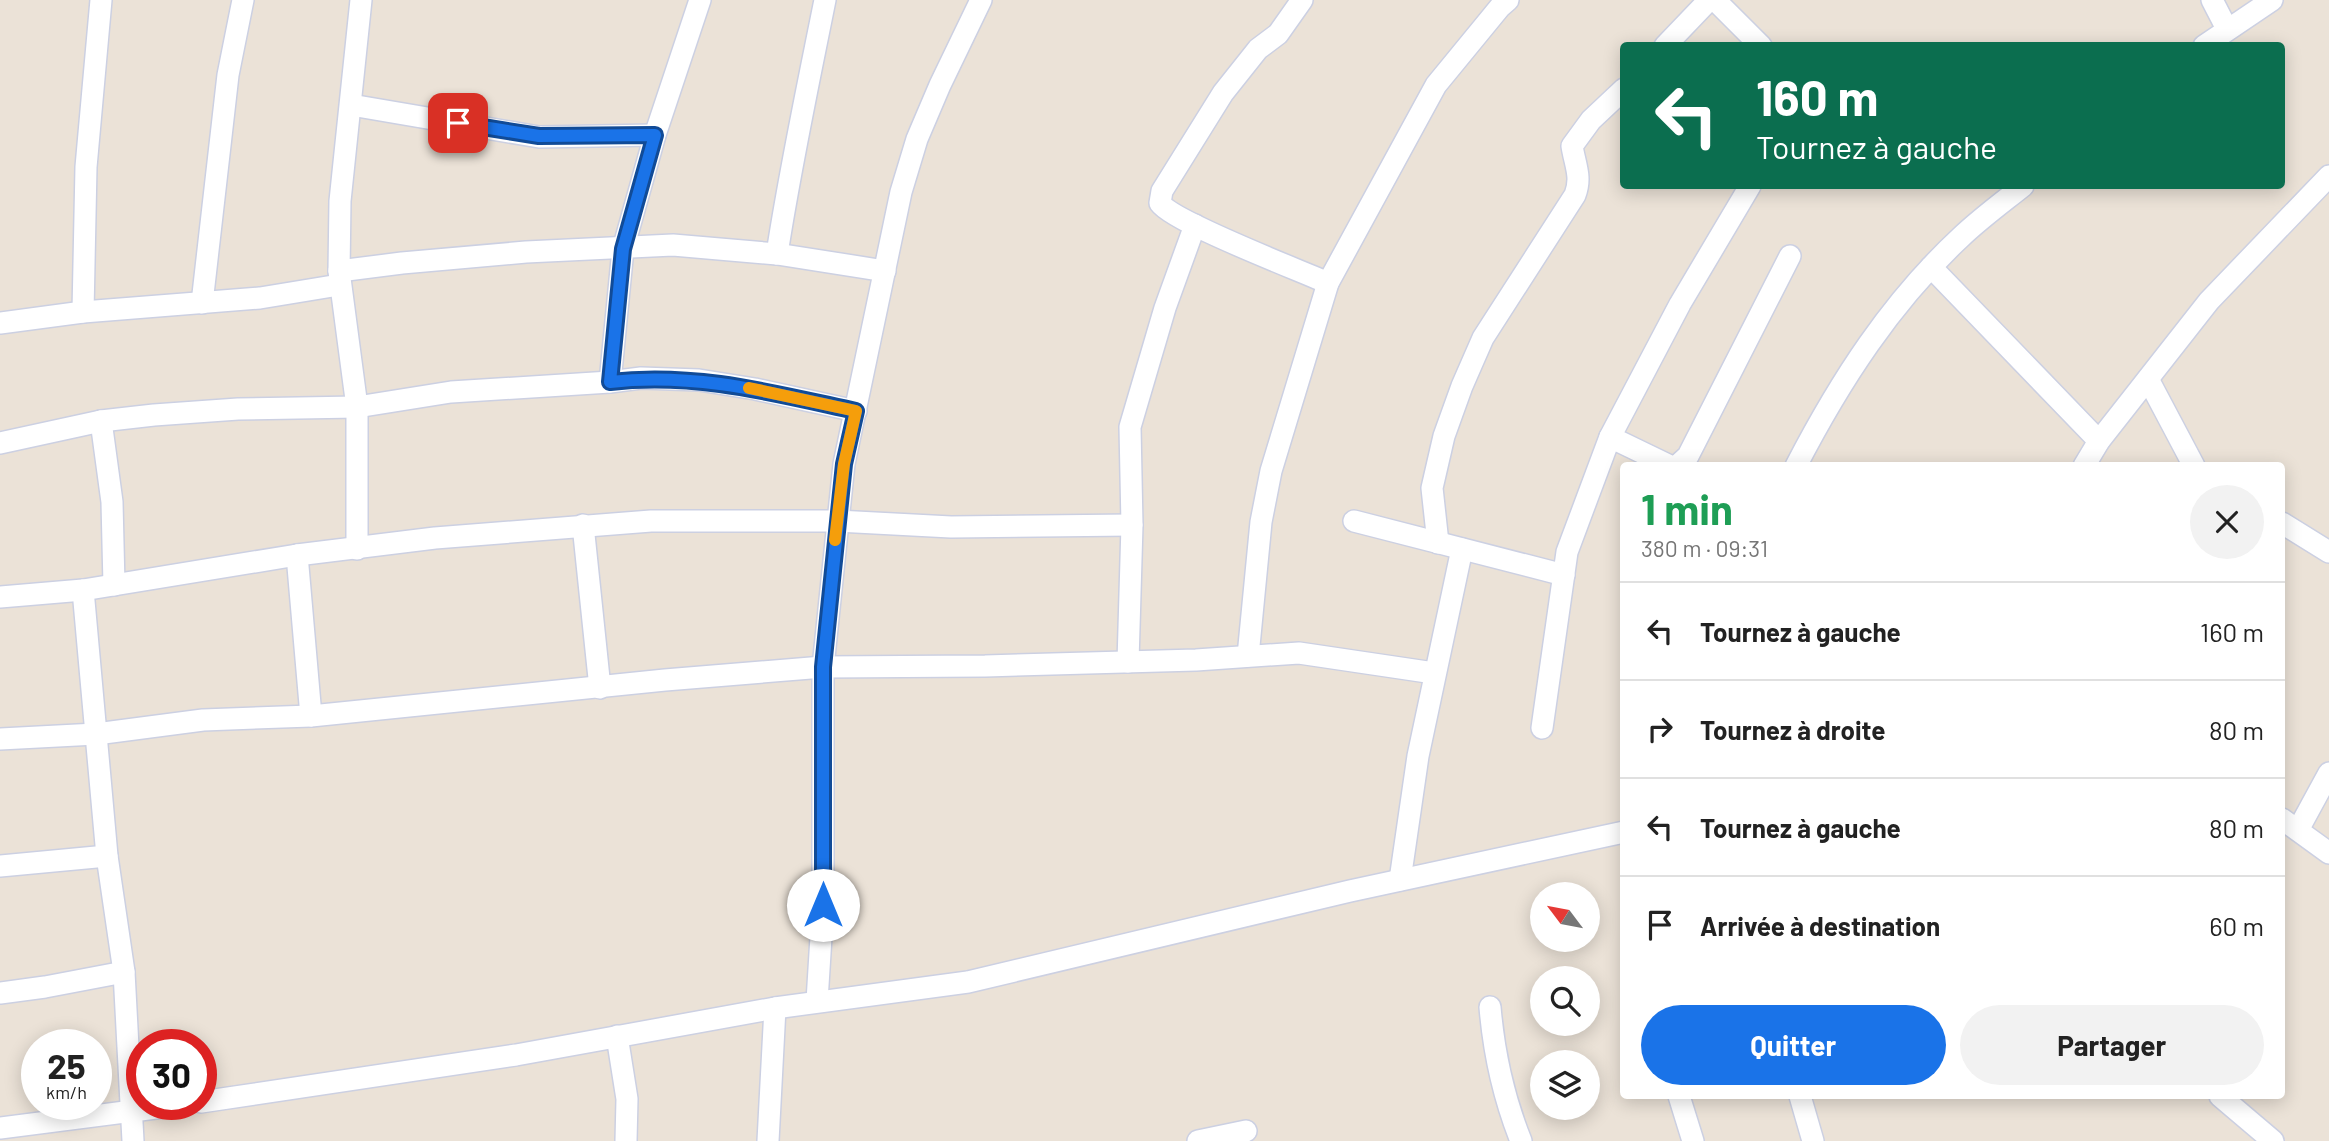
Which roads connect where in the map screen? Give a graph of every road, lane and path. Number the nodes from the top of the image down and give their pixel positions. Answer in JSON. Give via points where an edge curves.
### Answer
{"nodes":[{"id":1,"x":100,"y":0,"type":"edge"},
{"id":2,"x":243,"y":0,"type":"edge"},
{"id":3,"x":360,"y":0,"type":"edge"},
{"id":4,"x":699,"y":0,"type":"edge"},
{"id":5,"x":825,"y":0,"type":"edge"},
{"id":6,"x":981,"y":0,"type":"edge"},
{"id":7,"x":1302,"y":0,"type":"edge"},
{"id":8,"x":1508,"y":0,"type":"edge"},
{"id":9,"x":1709,"y":0,"type":"edge"},
{"id":10,"x":1715,"y":0,"type":"edge"},
{"id":11,"x":2212,"y":0,"type":"edge"},
{"id":12,"x":2272,"y":0,"type":"edge"},
{"id":13,"x":2227,"y":29,"type":"junction"},
{"id":14,"x":1669,"y":42,"type":"edge"},
{"id":15,"x":1757,"y":42,"type":"edge"},
{"id":16,"x":2209,"y":42,"type":"edge"},
{"id":17,"x":1620,"y":93,"type":"edge"},
{"id":18,"x":351,"y":105,"type":"junction"},
{"id":19,"x":655,"y":135,"type":"junction"},
{"id":20,"x":2329,"y":176,"type":"edge"},
{"id":21,"x":1748,"y":189,"type":"edge"},
{"id":22,"x":2019,"y":189,"type":"edge"},
{"id":23,"x":1195,"y":225,"type":"junction"},
{"id":24,"x":623,"y":249,"type":"junction"},
{"id":25,"x":777,"y":254,"type":"junction"},
{"id":26,"x":1790,"y":256,"type":"dead end"},
{"id":27,"x":1931,"y":267,"type":"junction"},
{"id":28,"x":885,"y":271,"type":"junction"},
{"id":29,"x":339,"y":278,"type":"junction"},
{"id":30,"x":1328,"y":283,"type":"junction"},
{"id":31,"x":202,"y":303,"type":"junction"},
{"id":32,"x":83,"y":312,"type":"junction"},
{"id":33,"x":0,"y":323,"type":"edge"},
{"id":34,"x":2148,"y":379,"type":"junction"},
{"id":35,"x":610,"y":382,"type":"junction"},
{"id":36,"x":357,"y":407,"type":"junction"},
{"id":37,"x":856,"y":411,"type":"junction"},
{"id":38,"x":101,"y":421,"type":"junction"},
{"id":39,"x":1610,"y":437,"type":"junction"},
{"id":40,"x":2099,"y":441,"type":"junction"},
{"id":41,"x":0,"y":443,"type":"edge"},
{"id":42,"x":1662,"y":462,"type":"edge"},
{"id":43,"x":1681,"y":462,"type":"edge"},
{"id":44,"x":1798,"y":462,"type":"edge"},
{"id":45,"x":2086,"y":462,"type":"edge"},
{"id":46,"x":2192,"y":462,"type":"edge"},
{"id":47,"x":837,"y":521,"type":"junction"},
{"id":48,"x":1354,"y":521,"type":"dead end"},
{"id":49,"x":583,"y":525,"type":"junction"},
{"id":50,"x":1132,"y":525,"type":"junction"},
{"id":51,"x":2285,"y":525,"type":"edge"},
{"id":52,"x":1438,"y":543,"type":"junction"},
{"id":53,"x":358,"y":549,"type":"junction"},
{"id":54,"x":1462,"y":549,"type":"junction"},
{"id":55,"x":2329,"y":552,"type":"edge"},
{"id":56,"x":297,"y":555,"type":"junction"},
{"id":57,"x":1563,"y":575,"type":"junction"},
{"id":58,"x":114,"y":585,"type":"junction"},
{"id":59,"x":83,"y":590,"type":"junction"},
{"id":60,"x":0,"y":597,"type":"edge"},
{"id":61,"x":1248,"y":656,"type":"junction"},
{"id":62,"x":1128,"y":662,"type":"junction"},
{"id":63,"x":823,"y":667,"type":"junction"},
{"id":64,"x":1434,"y":673,"type":"junction"},
{"id":65,"x":600,"y":688,"type":"junction"},
{"id":66,"x":311,"y":716,"type":"junction"},
{"id":67,"x":1542,"y":728,"type":"dead end"},
{"id":68,"x":96,"y":734,"type":"junction"},
{"id":69,"x":0,"y":739,"type":"edge"},
{"id":70,"x":2329,"y":773,"type":"edge"},
{"id":71,"x":2290,"y":825,"type":"edge"},
{"id":72,"x":1620,"y":833,"type":"edge"},
{"id":73,"x":2329,"y":853,"type":"edge"},
{"id":74,"x":107,"y":856,"type":"junction"},
{"id":75,"x":0,"y":866,"type":"edge"},
{"id":76,"x":1400,"y":880,"type":"junction"},
{"id":77,"x":124,"y":972,"type":"junction"},
{"id":78,"x":0,"y":993,"type":"edge"},
{"id":79,"x":817,"y":1001,"type":"junction"},
{"id":80,"x":1490,"y":1007,"type":"dead end"},
{"id":81,"x":775,"y":1008,"type":"junction"},
{"id":82,"x":127,"y":1029,"type":"edge"},
{"id":83,"x":617,"y":1036,"type":"junction"},
{"id":84,"x":1680,"y":1099,"type":"edge"},
{"id":85,"x":1801,"y":1099,"type":"edge"},
{"id":86,"x":2224,"y":1099,"type":"edge"},
{"id":87,"x":217,"y":1100,"type":"edge"},
{"id":88,"x":126,"y":1114,"type":"edge"},
{"id":89,"x":132,"y":1120,"type":"edge"},
{"id":90,"x":0,"y":1128,"type":"edge"},
{"id":91,"x":1247,"y":1131,"type":"dead end"},
{"id":92,"x":133,"y":1141,"type":"edge"},
{"id":93,"x":626,"y":1141,"type":"edge"},
{"id":94,"x":768,"y":1141,"type":"edge"},
{"id":95,"x":1198,"y":1141,"type":"edge"},
{"id":96,"x":1521,"y":1141,"type":"edge"},
{"id":97,"x":1693,"y":1141,"type":"edge"},
{"id":98,"x":1813,"y":1141,"type":"edge"},
{"id":99,"x":2273,"y":1141,"type":"edge"}],
"edges":[{"from":1,"to":32,"type":"street","via":[[86,167]]},
{"from":2,"to":31,"type":"street","via":[[228,75]]},
{"from":3,"to":18,"type":"street"},
{"from":4,"to":19,"type":"street"},
{"from":5,"to":25,"type":"street","via":[[789,170]]},
{"from":6,"to":28,"type":"street","via":[[917,139]]},
{"from":7,"to":23,"type":"street","via":[[1278,34],[1258,49],[1223,93],[1162,191],[1160,203],[1165,209]]},
{"from":8,"to":30,"type":"street","via":[[1436,85]]},
{"from":9,"to":14,"type":"street"},
{"from":10,"to":15,"type":"street"},
{"from":11,"to":13,"type":"street"},
{"from":12,"to":13,"type":"street"},
{"from":13,"to":16,"type":"street"},
{"from":17,"to":52,"type":"street","via":[[1572,146],[1580,174],[1575,195],[1483,338],[1462,386],[1432,488]]},
{"from":18,"to":19,"type":"street","via":[[539,136]]},
{"from":18,"to":29,"type":"street","via":[[340,201]]},
{"from":19,"to":24,"type":"street"},
{"from":20,"to":34,"type":"street","via":[[2210,301]]},
{"from":21,"to":39,"type":"street","via":[[1680,304]]},
{"from":22,"to":27,"type":"street"},
{"from":23,"to":30,"type":"street"},
{"from":23,"to":50,"type":"street","via":[[1130,427]]},
{"from":24,"to":25,"type":"street","via":[[673,245]]},
{"from":24,"to":29,"type":"street","via":[[401,263]]},
{"from":24,"to":35,"type":"street"},
{"from":25,"to":28,"type":"street"},
{"from":26,"to":43,"type":"street"},
{"from":27,"to":40,"type":"street"},
{"from":27,"to":44,"type":"street","via":[[1871,339],[1828,404]]},
{"from":28,"to":37,"type":"street"},
{"from":29,"to":31,"type":"street","via":[[260,298]]},
{"from":29,"to":36,"type":"street"},
{"from":30,"to":61,"type":"street","via":[[1271,471],[1258,547]]},
{"from":31,"to":32,"type":"street"},
{"from":32,"to":33,"type":"street"},
{"from":34,"to":40,"type":"street"},
{"from":34,"to":46,"type":"street"},
{"from":35,"to":36,"type":"street","via":[[451,392]]},
{"from":35,"to":37,"type":"street","via":[[699,380]]},
{"from":36,"to":38,"type":"street","via":[[238,409]]},
{"from":36,"to":53,"type":"street"},
{"from":37,"to":47,"type":"street"},
{"from":38,"to":41,"type":"street"},
{"from":38,"to":58,"type":"street","via":[[112,502]]},
{"from":39,"to":42,"type":"street"},
{"from":39,"to":57,"type":"street","via":[[1567,552]]},
{"from":40,"to":45,"type":"street"},
{"from":47,"to":49,"type":"street","via":[[651,520]]},
{"from":47,"to":50,"type":"street","via":[[951,527]]},
{"from":47,"to":63,"type":"street"},
{"from":48,"to":52,"type":"street"},
{"from":49,"to":53,"type":"street"},
{"from":49,"to":65,"type":"street"},
{"from":50,"to":62,"type":"street"},
{"from":51,"to":55,"type":"street"},
{"from":52,"to":54,"type":"street"},
{"from":53,"to":56,"type":"street"},
{"from":54,"to":57,"type":"street"},
{"from":54,"to":64,"type":"street"},
{"from":56,"to":58,"type":"street"},
{"from":56,"to":66,"type":"street"},
{"from":57,"to":67,"type":"street"},
{"from":58,"to":59,"type":"street"},
{"from":59,"to":60,"type":"street"},
{"from":59,"to":68,"type":"street"},
{"from":61,"to":62,"type":"street"},
{"from":61,"to":64,"type":"street","via":[[1299,653]]},
{"from":62,"to":63,"type":"street"},
{"from":63,"to":65,"type":"street"},
{"from":63,"to":79,"type":"street","via":[[823,905]]},
{"from":64,"to":76,"type":"street"},
{"from":65,"to":66,"type":"street"},
{"from":66,"to":68,"type":"street","via":[[203,720]]},
{"from":68,"to":69,"type":"street"},
{"from":68,"to":74,"type":"street"},
{"from":70,"to":71,"type":"street"},
{"from":71,"to":73,"type":"street"},
{"from":72,"to":76,"type":"street"},
{"from":74,"to":75,"type":"street"},
{"from":74,"to":77,"type":"street"},
{"from":76,"to":79,"type":"street","via":[[968,982]]},
{"from":77,"to":78,"type":"street"},
{"from":77,"to":82,"type":"street"},
{"from":79,"to":81,"type":"street"},
{"from":80,"to":96,"type":"street","via":[[1494,1055]]},
{"from":81,"to":83,"type":"street"},
{"from":81,"to":94,"type":"street"},
{"from":83,"to":87,"type":"street"},
{"from":83,"to":93,"type":"street","via":[[627,1099]]},
{"from":84,"to":97,"type":"street"},
{"from":85,"to":98,"type":"street"},
{"from":86,"to":99,"type":"street"},
{"from":88,"to":90,"type":"street"},
{"from":89,"to":92,"type":"street"},
{"from":91,"to":95,"type":"street"}]}
